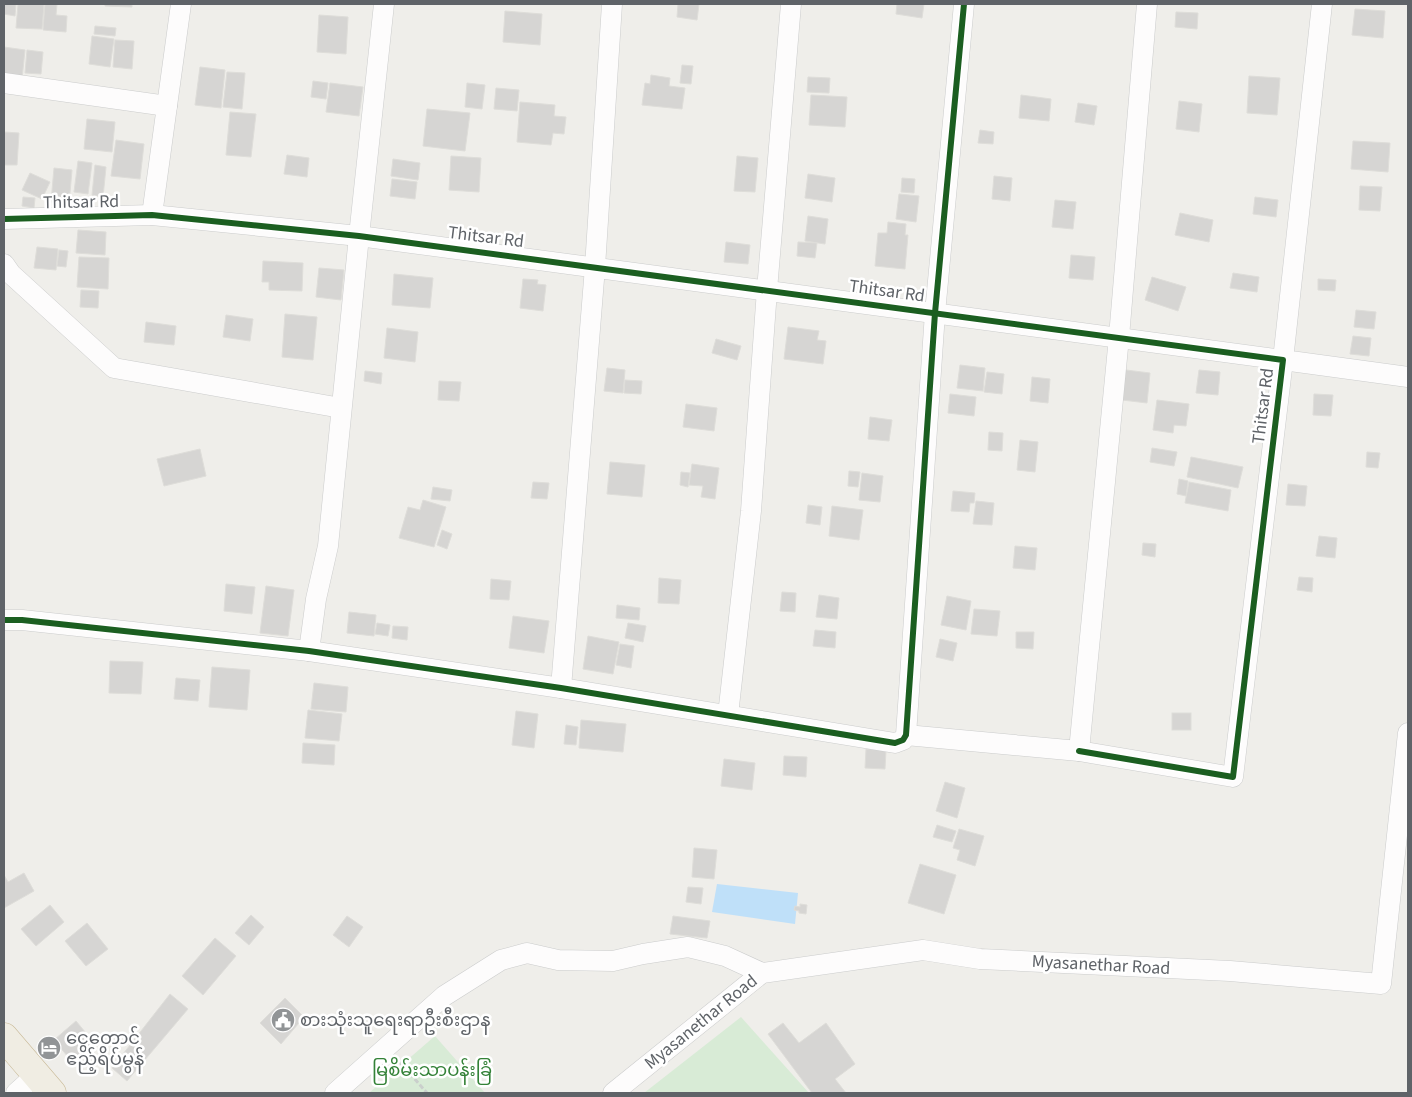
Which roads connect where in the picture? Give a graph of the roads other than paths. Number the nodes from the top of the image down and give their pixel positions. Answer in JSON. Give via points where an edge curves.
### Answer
{"nodes":[{"id":1,"x":181,"y":4,"type":"edge"},
{"id":2,"x":384,"y":4,"type":"edge"},
{"id":3,"x":612,"y":4,"type":"edge"},
{"id":4,"x":791,"y":4,"type":"edge"},
{"id":5,"x":964,"y":4,"type":"edge"},
{"id":6,"x":1148,"y":4,"type":"edge"},
{"id":7,"x":1322,"y":4,"type":"edge"},
{"id":8,"x":4,"y":83,"type":"edge"},
{"id":9,"x":167,"y":106,"type":"junction"},
{"id":10,"x":152,"y":215,"type":"junction"},
{"id":11,"x":4,"y":219,"type":"edge"},
{"id":12,"x":359,"y":236,"type":"junction"},
{"id":13,"x":4,"y":264,"type":"edge"},
{"id":14,"x":595,"y":267,"type":"junction"},
{"id":15,"x":767,"y":290,"type":"junction"},
{"id":16,"x":935,"y":313,"type":"junction"},
{"id":17,"x":1120,"y":337,"type":"junction"},
{"id":18,"x":1283,"y":360,"type":"junction"},
{"id":19,"x":1408,"y":377,"type":"edge"},
{"id":20,"x":341,"y":408,"type":"junction"},
{"id":21,"x":4,"y":620,"type":"edge"},
{"id":22,"x":309,"y":651,"type":"junction"},
{"id":23,"x":561,"y":688,"type":"junction"},
{"id":24,"x":728,"y":715,"type":"junction"},
{"id":25,"x":1408,"y":733,"type":"edge"},
{"id":26,"x":906,"y":735,"type":"junction"},
{"id":27,"x":1079,"y":751,"type":"junction"},
{"id":28,"x":762,"y":973,"type":"junction"},
{"id":29,"x":4,"y":1037,"type":"edge"},
{"id":30,"x":44,"y":1084,"type":"edge"},
{"id":31,"x":16,"y":1093,"type":"edge"},
{"id":32,"x":335,"y":1093,"type":"edge"},
{"id":33,"x":613,"y":1093,"type":"edge"}],
"edges":[{"from":1,"to":9,"type":"street"},
{"from":2,"to":12,"type":"street"},
{"from":3,"to":14,"type":"street"},
{"from":4,"to":15,"type":"street"},
{"from":5,"to":16,"type":"street"},
{"from":6,"to":17,"type":"street"},
{"from":7,"to":18,"type":"street"},
{"from":8,"to":9,"type":"street"},
{"from":9,"to":10,"type":"street"},
{"from":10,"to":11,"type":"street","name":"Thitsar Rd"},
{"from":10,"to":12,"type":"street","name":"Thitsar Rd"},
{"from":12,"to":14,"type":"street","name":"Thitsar Rd"},
{"from":12,"to":20,"type":"street"},
{"from":13,"to":20,"type":"street","via":[[114,368]]},
{"from":14,"to":15,"type":"street","name":"Thitsar Rd"},
{"from":14,"to":23,"type":"street"},
{"from":15,"to":16,"type":"street","name":"Thitsar Rd"},
{"from":15,"to":24,"type":"street","via":[[751,511]]},
{"from":16,"to":17,"type":"street","name":"Thitsar Rd"},
{"from":16,"to":26,"type":"street"},
{"from":17,"to":18,"type":"street","name":"Thitsar Rd"},
{"from":17,"to":27,"type":"street"},
{"from":18,"to":19,"type":"street"},
{"from":18,"to":27,"type":"street","name":"Thitsar Rd","via":[[1233,777]]},
{"from":20,"to":22,"type":"street","via":[[328,546]]},
{"from":21,"to":22,"type":"street"},
{"from":22,"to":23,"type":"street"},
{"from":23,"to":24,"type":"street"},
{"from":24,"to":26,"type":"street","via":[[895,742],[903,740]]},
{"from":25,"to":28,"type":"street","name":"Myasanethar Road","via":[[1381,984],[1230,971],[980,958],[923,950]]},
{"from":26,"to":27,"type":"street"},
{"from":28,"to":32,"type":"street","via":[[725,956],[688,947],[613,961],[558,960],[527,954],[501,960],[444,996]]},
{"from":28,"to":33,"type":"street","name":"Myasanethar Road"},
{"from":29,"to":30,"type":"highway"},
{"from":30,"to":31,"type":"street"}]}
